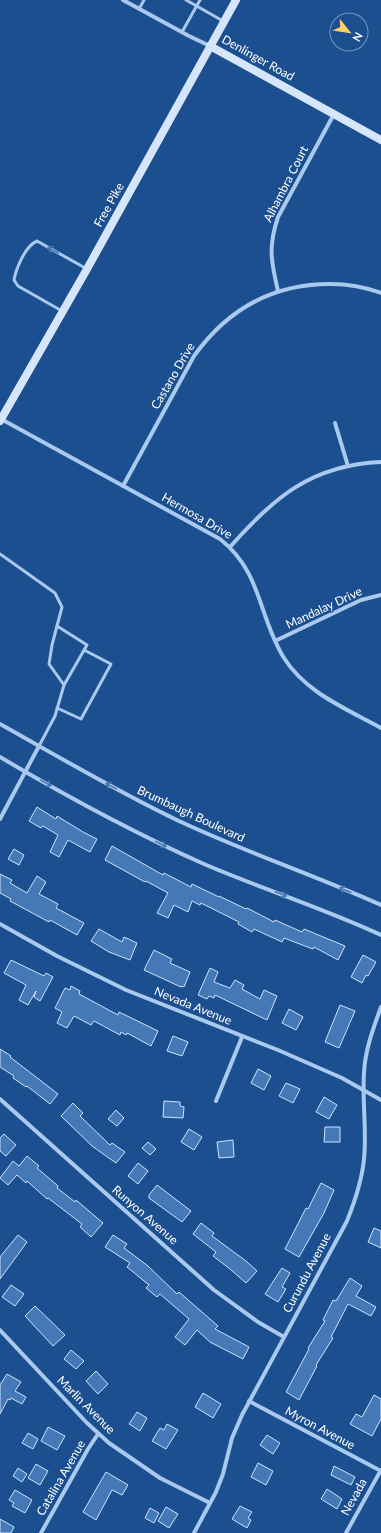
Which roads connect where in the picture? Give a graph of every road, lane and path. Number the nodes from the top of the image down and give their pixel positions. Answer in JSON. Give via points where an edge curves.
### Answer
{"nodes":[{"id":1,"x":123,"y":0,"type":"edge"},
{"id":2,"x":144,"y":0,"type":"edge"},
{"id":3,"x":186,"y":0,"type":"edge"},
{"id":4,"x":200,"y":0,"type":"edge"},
{"id":5,"x":236,"y":0,"type":"edge"},
{"id":6,"x":197,"y":6,"type":"junction"},
{"id":7,"x":139,"y":9,"type":"junction"},
{"id":8,"x":224,"y":22,"type":"junction"},
{"id":9,"x":182,"y":32,"type":"junction"},
{"id":10,"x":210,"y":46,"type":"junction"},
{"id":11,"x":334,"y":114,"type":"junction"},
{"id":12,"x":381,"y":140,"type":"edge"},
{"id":13,"x":87,"y":269,"type":"junction"},
{"id":14,"x":278,"y":291,"type":"junction"},
{"id":15,"x":381,"y":293,"type":"edge"},
{"id":16,"x":63,"y":311,"type":"junction"},
{"id":17,"x":1,"y":420,"type":"edge"},
{"id":18,"x":335,"y":423,"type":"dead end"},
{"id":19,"x":381,"y":462,"type":"edge"},
{"id":20,"x":348,"y":466,"type":"junction"},
{"id":21,"x":123,"y":486,"type":"junction"},
{"id":22,"x":230,"y":547,"type":"junction"},
{"id":23,"x":0,"y":554,"type":"edge"},
{"id":24,"x":381,"y":595,"type":"edge"},
{"id":25,"x":57,"y":626,"type":"junction"},
{"id":26,"x":275,"y":641,"type":"junction"},
{"id":27,"x":84,"y":650,"type":"junction"},
{"id":28,"x":64,"y":685,"type":"junction"},
{"id":29,"x":57,"y":708,"type":"junction"},
{"id":30,"x":0,"y":724,"type":"edge"},
{"id":31,"x":381,"y":728,"type":"edge"},
{"id":32,"x":39,"y":746,"type":"junction"},
{"id":33,"x":0,"y":757,"type":"edge"},
{"id":34,"x":25,"y":772,"type":"junction"},
{"id":35,"x":0,"y":819,"type":"edge"},
{"id":36,"x":381,"y":905,"type":"edge"},
{"id":37,"x":0,"y":924,"type":"edge"},
{"id":38,"x":381,"y":935,"type":"edge"},
{"id":39,"x":381,"y":1007,"type":"edge"},
{"id":40,"x":242,"y":1037,"type":"junction"},
{"id":41,"x":364,"y":1089,"type":"junction"},
{"id":42,"x":0,"y":1099,"type":"edge"},
{"id":43,"x":381,"y":1100,"type":"edge"},
{"id":44,"x":216,"y":1101,"type":"dead end"},
{"id":45,"x":1,"y":1333,"type":"edge"},
{"id":46,"x":284,"y":1337,"type":"junction"},
{"id":47,"x":249,"y":1401,"type":"junction"},
{"id":48,"x":98,"y":1434,"type":"junction"},
{"id":49,"x":381,"y":1471,"type":"edge"},
{"id":50,"x":210,"y":1503,"type":"junction"},
{"id":51,"x":41,"y":1533,"type":"edge"},
{"id":52,"x":194,"y":1533,"type":"edge"},
{"id":53,"x":346,"y":1533,"type":"edge"}],
"edges":[{"from":1,"to":7,"type":"street","name":"Denlinger Road"},
{"from":2,"to":7,"type":"lane"},
{"from":3,"to":6,"type":"lane"},
{"from":4,"to":6,"type":"lane"},
{"from":5,"to":8,"type":"main road","name":"Free Pike"},
{"from":6,"to":8,"type":"lane"},
{"from":6,"to":9,"type":"lane"},
{"from":7,"to":9,"type":"street","name":"Denlinger Road"},
{"from":8,"to":10,"type":"main road","name":"Free Pike"},
{"from":9,"to":10,"type":"street","name":"Denlinger Road"},
{"from":10,"to":11,"type":"main road","name":"Denlinger Road"},
{"from":10,"to":13,"type":"main road","name":"Free Pike"},
{"from":11,"to":12,"type":"main road","name":"Denlinger Road"},
{"from":11,"to":14,"type":"street","name":"Alhambra Court","via":[[278,217],[271,258]]},
{"from":13,"to":16,"type":"main road","name":"Free Pike"},
{"from":13,"to":16,"type":"lane","one_way":true,"via":[[36,241],[20,262],[14,280],[18,286]]},
{"from":14,"to":15,"type":"street","name":"Castano Drive","via":[[298,286],[341,284]]},
{"from":14,"to":21,"type":"street","name":"Castano Drive","via":[[231,316],[204,343],[194,356]]},
{"from":16,"to":17,"type":"main road","name":"Free Pike"},
{"from":17,"to":21,"type":"street","name":"Hermosa Drive"},
{"from":18,"to":20,"type":"street"},
{"from":19,"to":20,"type":"street"},
{"from":20,"to":22,"type":"street","via":[[312,478],[278,498]]},
{"from":21,"to":22,"type":"street","name":"Hermosa Drive"},
{"from":22,"to":26,"type":"street","name":"Hermosa Drive","via":[[241,559],[255,585]]},
{"from":23,"to":25,"type":"lane","via":[[55,592],[62,607]]},
{"from":24,"to":26,"type":"street","name":"Mandalay Drive","via":[[354,603]]},
{"from":25,"to":27,"type":"lane","via":[[87,645]]},
{"from":25,"to":28,"type":"lane","via":[[49,664]]},
{"from":26,"to":31,"type":"street","name":"Hermosa Drive","via":[[284,658],[305,682],[326,698]]},
{"from":27,"to":28,"type":"lane"},
{"from":27,"to":29,"type":"lane","via":[[111,664],[81,719]]},
{"from":28,"to":29,"type":"lane"},
{"from":29,"to":32,"type":"lane"},
{"from":30,"to":32,"type":"street","name":"Brumbaugh Boulevard"},
{"from":32,"to":34,"type":"street"},
{"from":36,"to":32,"type":"street","name":"Brumbaugh Boulevard","one_way":true,"via":[[234,846],[177,820]]},
{"from":33,"to":34,"type":"street"},
{"from":34,"to":35,"type":"street"},
{"from":34,"to":38,"type":"street","one_way":true,"via":[[104,816],[191,858]]},
{"from":37,"to":40,"type":"street","name":"Nevada Avenue","via":[[126,990]]},
{"from":39,"to":41,"type":"street","name":"Curundu Avenue","via":[[366,1051]]},
{"from":40,"to":41,"type":"street","name":"Nevada Avenue"},
{"from":40,"to":44,"type":"street"},
{"from":41,"to":43,"type":"street","name":"Nevada Avenue"},
{"from":41,"to":46,"type":"street","name":"Curundu Avenue","via":[[364,1158],[355,1200],[347,1221]]},
{"from":42,"to":46,"type":"street","name":"Runyon Avenue","via":[[214,1290],[258,1322]]},
{"from":45,"to":48,"type":"street","name":"Marlin Avenue"},
{"from":46,"to":47,"type":"street","name":"Curundu Avenue"},
{"from":47,"to":49,"type":"street","name":"Myron Avenue"},
{"from":47,"to":50,"type":"street","name":"Curundu Avenue","via":[[232,1438],[222,1474]]},
{"from":48,"to":50,"type":"street","name":"Marlin Avenue","via":[[160,1478]]},
{"from":48,"to":51,"type":"street","name":"Catalina Avenue"},
{"from":49,"to":53,"type":"street","name":"Nevada"},
{"from":50,"to":52,"type":"street","name":"Curundu Avenue"}]}
